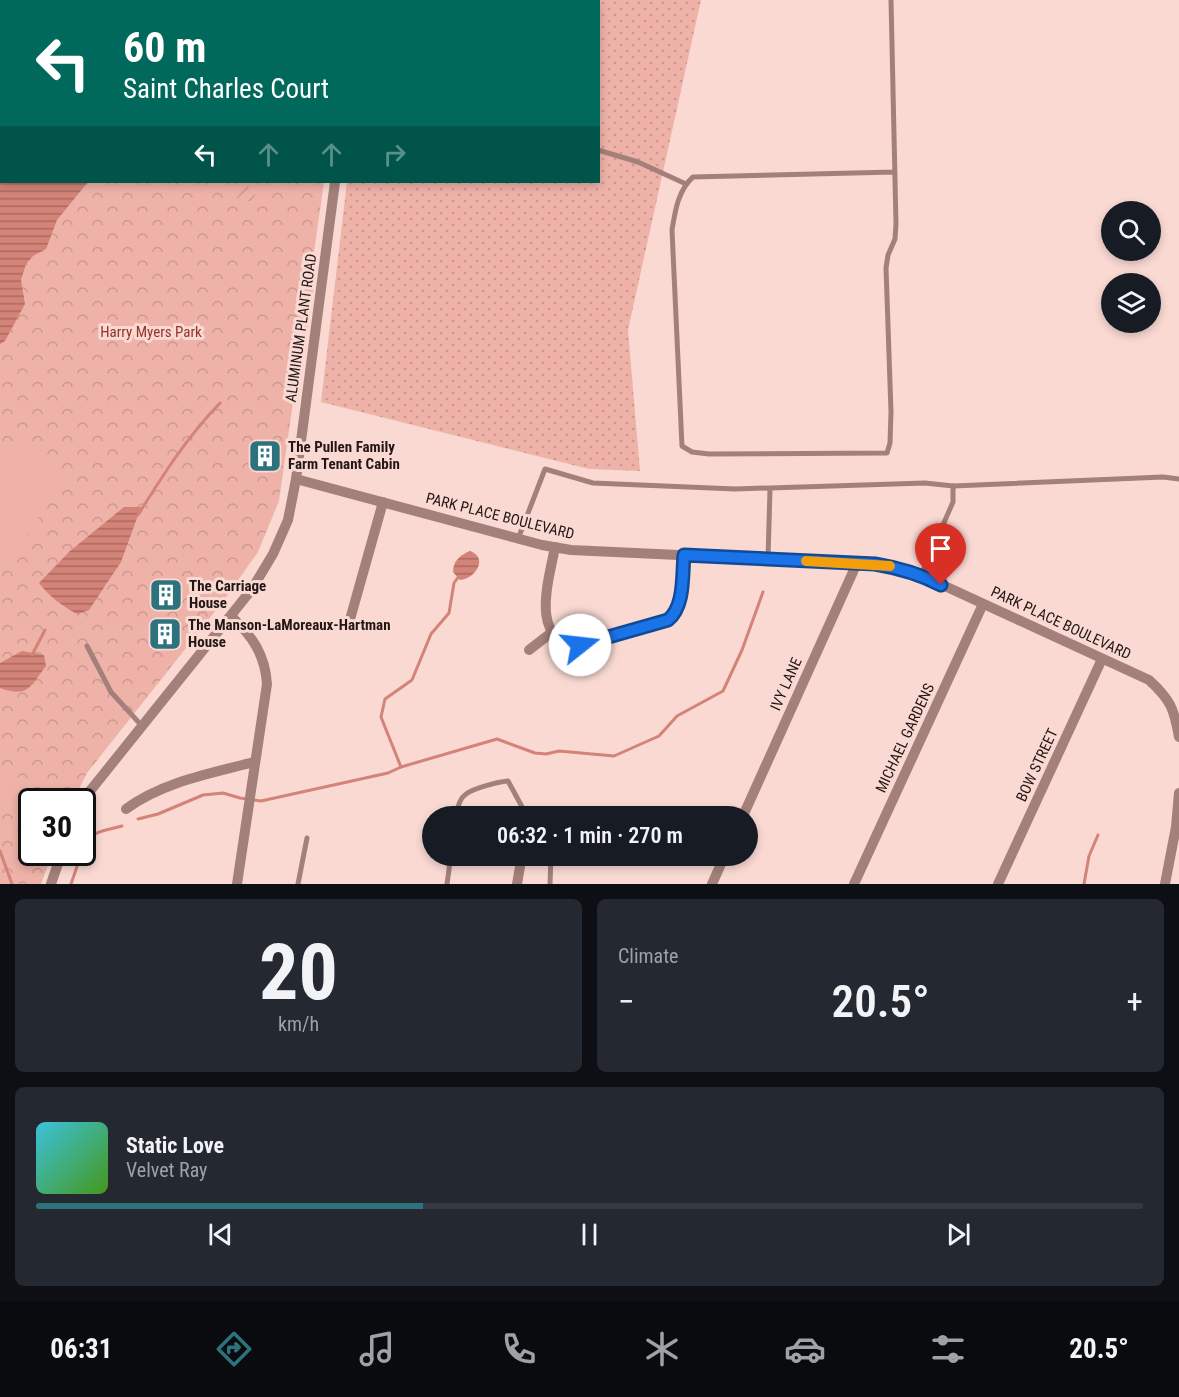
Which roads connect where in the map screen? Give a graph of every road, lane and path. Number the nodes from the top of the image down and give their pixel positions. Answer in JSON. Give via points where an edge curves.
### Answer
{"nodes":[{"id":1,"x":891,"y":0,"type":"edge"},
{"id":2,"x":600,"y":151,"type":"edge"},
{"id":3,"x":895,"y":172,"type":"junction"},
{"id":4,"x":335,"y":183,"type":"edge"},
{"id":5,"x":686,"y":184,"type":"junction"},
{"id":6,"x":296,"y":479,"type":"junction"},
{"id":7,"x":1179,"y":479,"type":"edge"},
{"id":8,"x":953,"y":486,"type":"junction"},
{"id":9,"x":770,"y":489,"type":"junction"},
{"id":10,"x":383,"y":502,"type":"junction"},
{"id":11,"x":518,"y":539,"type":"junction"},
{"id":12,"x":555,"y":547,"type":"junction"},
{"id":13,"x":684,"y":555,"type":"junction"},
{"id":14,"x":768,"y":559,"type":"junction"},
{"id":15,"x":858,"y":563,"type":"junction"},
{"id":16,"x":921,"y":575,"type":"junction"},
{"id":17,"x":983,"y":604,"type":"junction"},
{"id":18,"x":231,"y":616,"type":"junction"},
{"id":19,"x":349,"y":623,"type":"dead end"},
{"id":20,"x":551,"y":633,"type":"junction"},
{"id":21,"x":87,"y":646,"type":"dead end"},
{"id":22,"x":529,"y":650,"type":"dead end"},
{"id":23,"x":1102,"y":659,"type":"junction"},
{"id":24,"x":1176,"y":709,"type":"edge"},
{"id":25,"x":142,"y":726,"type":"junction"},
{"id":26,"x":1179,"y":737,"type":"edge"},
{"id":27,"x":254,"y":762,"type":"junction"},
{"id":28,"x":92,"y":788,"type":"edge"},
{"id":29,"x":1179,"y":793,"type":"edge"},
{"id":30,"x":458,"y":806,"type":"edge"},
{"id":31,"x":521,"y":806,"type":"edge"},
{"id":32,"x":748,"y":806,"type":"edge"},
{"id":33,"x":126,"y":809,"type":"dead end"},
{"id":34,"x":307,"y":838,"type":"dead end"},
{"id":35,"x":57,"y":866,"type":"edge"},
{"id":36,"x":449,"y":866,"type":"edge"},
{"id":37,"x":520,"y":866,"type":"edge"},
{"id":38,"x":551,"y":866,"type":"edge"},
{"id":39,"x":720,"y":866,"type":"edge"},
{"id":40,"x":51,"y":884,"type":"edge"},
{"id":41,"x":237,"y":884,"type":"edge"},
{"id":42,"x":298,"y":884,"type":"edge"},
{"id":43,"x":447,"y":884,"type":"edge"},
{"id":44,"x":517,"y":884,"type":"edge"},
{"id":45,"x":550,"y":884,"type":"edge"},
{"id":46,"x":712,"y":884,"type":"edge"},
{"id":47,"x":854,"y":884,"type":"edge"},
{"id":48,"x":998,"y":884,"type":"edge"},
{"id":49,"x":1165,"y":884,"type":"edge"}],
"edges":[{"from":1,"to":3,"type":"lane"},
{"from":2,"to":5,"type":"lane","via":[[638,162]]},
{"from":3,"to":5,"type":"lane","via":[[693,177]]},
{"from":3,"to":5,"type":"lane","via":[[895,239],[886,268],[891,411],[887,453],[709,454],[682,446],[672,230]]},
{"from":4,"to":6,"type":"street","name":"ALUMINUM PLANT ROAD"},
{"from":6,"to":10,"type":"street","name":"PARK PLACE BOULEVARD"},
{"from":6,"to":18,"type":"street","name":"ALUMINUM PLANT ROAD","via":[[288,520],[273,554]]},
{"from":7,"to":8,"type":"lane"},
{"from":8,"to":9,"type":"lane","via":[[925,483]]},
{"from":8,"to":16,"type":"lane","via":[[952,502]]},
{"from":9,"to":11,"type":"lane","via":[[593,483],[545,469]]},
{"from":9,"to":14,"type":"lane"},
{"from":10,"to":11,"type":"street","name":"PARK PLACE BOULEVARD"},
{"from":10,"to":19,"type":"street"},
{"from":11,"to":12,"type":"street","name":"PARK PLACE BOULEVARD"},
{"from":12,"to":13,"type":"street","name":"PARK PLACE BOULEVARD"},
{"from":12,"to":20,"type":"street","via":[[545,616]]},
{"from":13,"to":14,"type":"street","name":"PARK PLACE BOULEVARD"},
{"from":13,"to":20,"type":"street","via":[[679,607],[668,620],[580,645],[561,642]]},
{"from":14,"to":15,"type":"street","name":"PARK PLACE BOULEVARD"},
{"from":15,"to":16,"type":"street","name":"PARK PLACE BOULEVARD"},
{"from":15,"to":32,"type":"street","name":"IVY LANE"},
{"from":16,"to":17,"type":"street","name":"PARK PLACE BOULEVARD"},
{"from":17,"to":23,"type":"street","name":"PARK PLACE BOULEVARD"},
{"from":17,"to":47,"type":"street","name":"MICHAEL GARDENS"},
{"from":18,"to":25,"type":"street","name":"ALUMINUM PLANT ROAD"},
{"from":18,"to":27,"type":"street","via":[[253,639],[266,670],[266,696]]},
{"from":20,"to":22,"type":"street"},
{"from":21,"to":25,"type":"lane","via":[[111,692]]},
{"from":23,"to":24,"type":"street","name":"PARK PLACE BOULEVARD","via":[[1149,680]]},
{"from":23,"to":48,"type":"street","name":"BOW STREET"},
{"from":24,"to":26,"type":"street","name":"PARK PLACE BOULEVARD"},
{"from":25,"to":28,"type":"street","name":"ALUMINUM PLANT ROAD"},
{"from":27,"to":33,"type":"street","via":[[182,782]]},
{"from":27,"to":41,"type":"street"},
{"from":29,"to":49,"type":"street"},
{"from":30,"to":31,"type":"lane","via":[[465,794],[508,782]]},
{"from":34,"to":42,"type":"lane"},
{"from":35,"to":40,"type":"street"},
{"from":36,"to":43,"type":"lane"},
{"from":37,"to":44,"type":"street"},
{"from":38,"to":45,"type":"lane"},
{"from":39,"to":46,"type":"street"}]}
